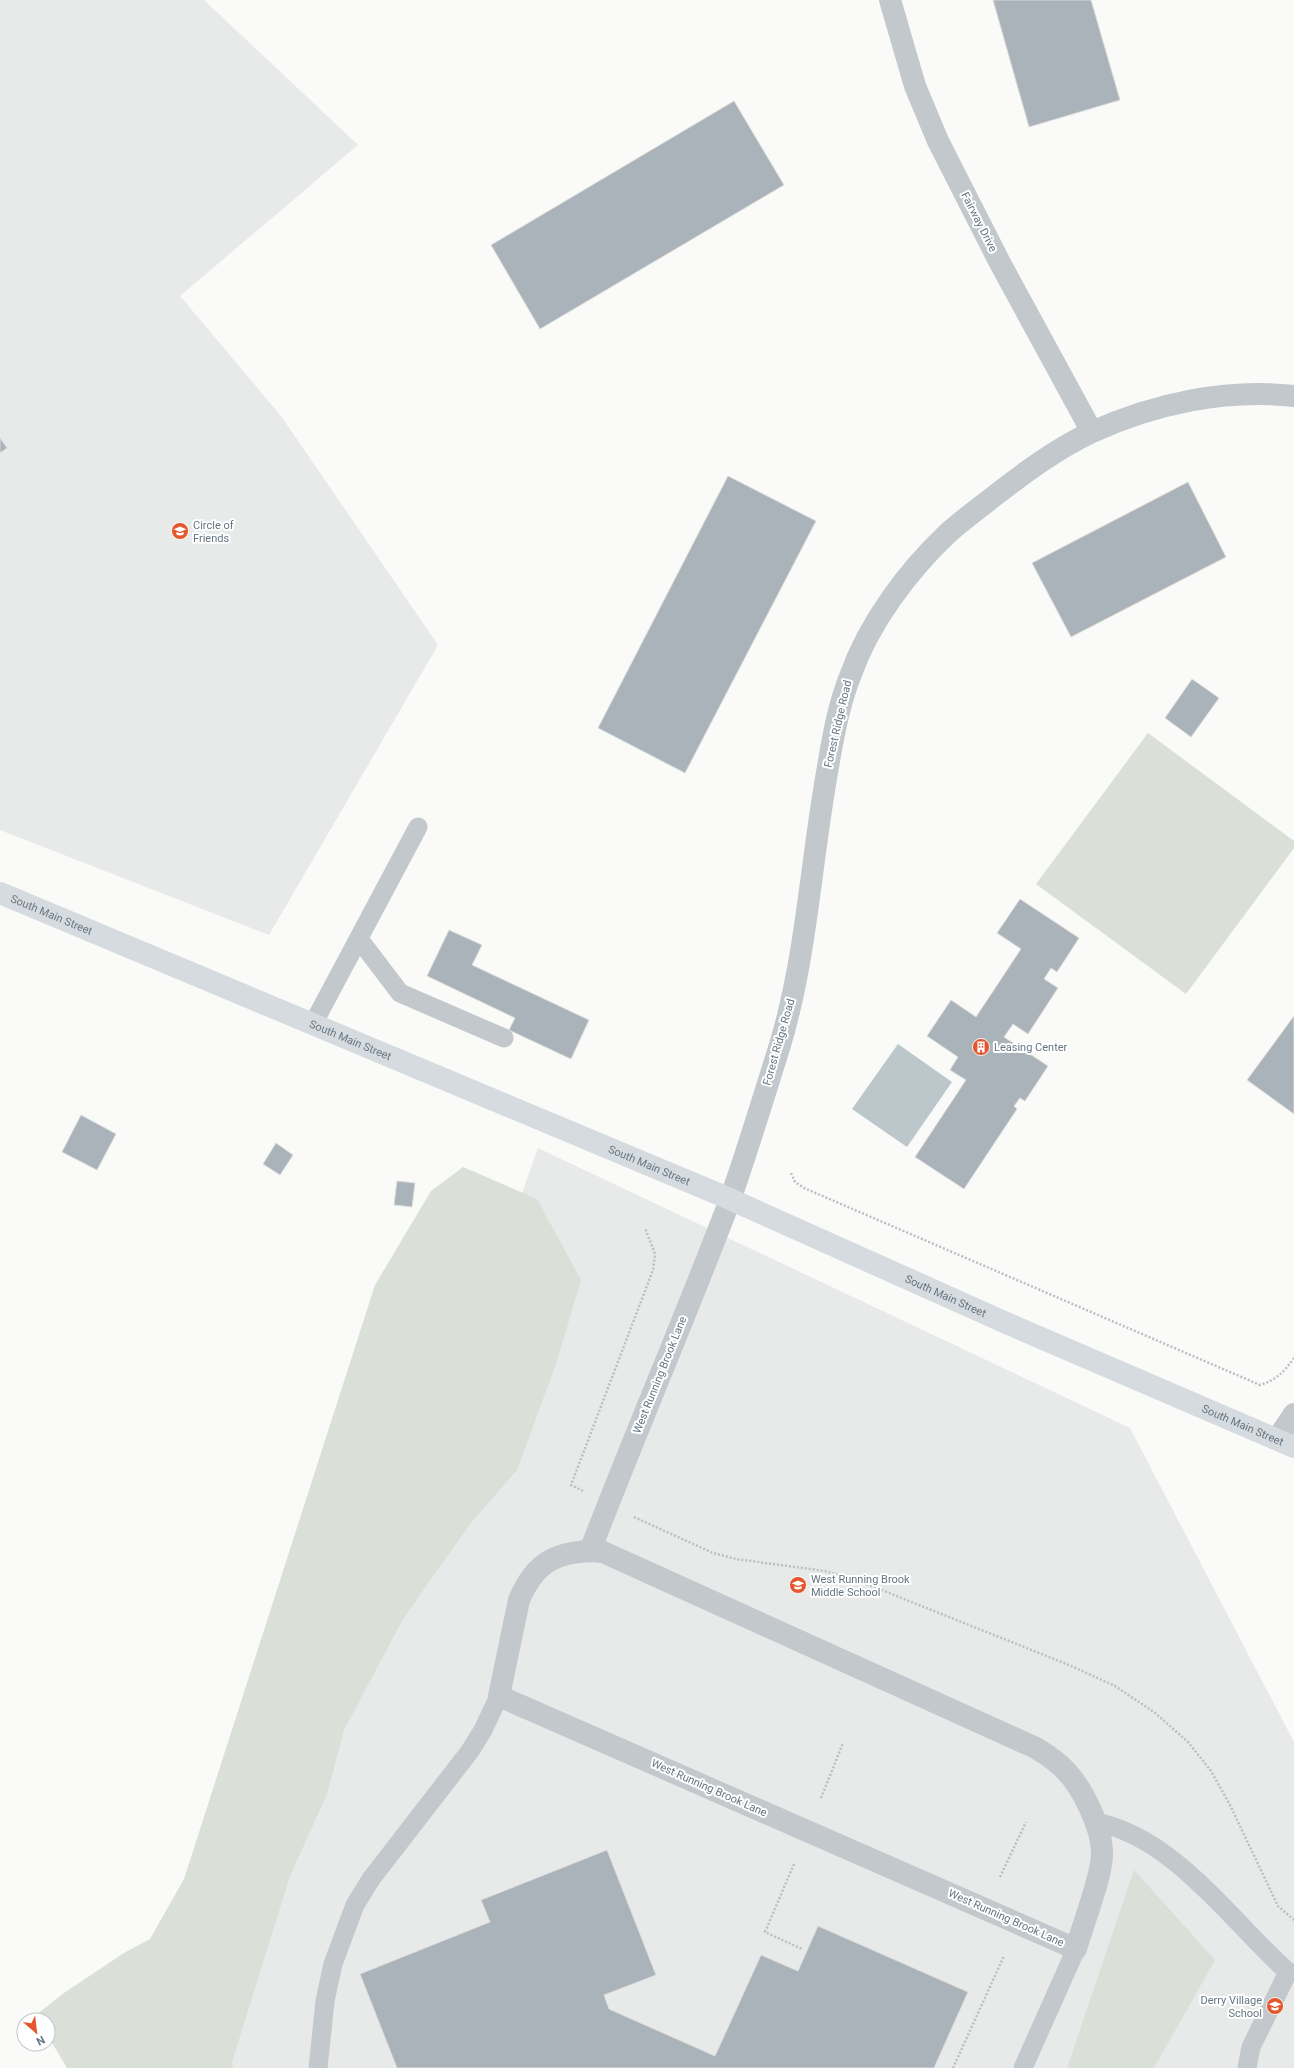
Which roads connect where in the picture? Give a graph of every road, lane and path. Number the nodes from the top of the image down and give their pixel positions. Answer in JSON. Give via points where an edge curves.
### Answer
{"nodes":[{"id":1,"x":890,"y":0,"type":"edge"},
{"id":2,"x":1294,"y":396,"type":"edge"},
{"id":3,"x":1092,"y":432,"type":"junction"},
{"id":4,"x":418,"y":827,"type":"dead end"},
{"id":5,"x":0,"y":893,"type":"edge"},
{"id":6,"x":359,"y":939,"type":"junction"},
{"id":7,"x":314,"y":1024,"type":"junction"},
{"id":8,"x":504,"y":1038,"type":"dead end"},
{"id":9,"x":791,"y":1173,"type":"dead end"},
{"id":10,"x":730,"y":1199,"type":"junction"},
{"id":11,"x":645,"y":1228,"type":"dead end"},
{"id":12,"x":1294,"y":1358,"type":"edge"},
{"id":13,"x":1294,"y":1414,"type":"edge"},
{"id":14,"x":1286,"y":1443,"type":"edge"},
{"id":15,"x":608,"y":1504,"type":"junction"},
{"id":16,"x":590,"y":1551,"type":"junction"},
{"id":17,"x":498,"y":1696,"type":"junction"},
{"id":18,"x":843,"y":1743,"type":"dead end"},
{"id":19,"x":821,"y":1798,"type":"dead end"},
{"id":20,"x":1026,"y":1822,"type":"dead end"},
{"id":21,"x":1095,"y":1822,"type":"junction"},
{"id":22,"x":794,"y":1864,"type":"dead end"},
{"id":23,"x":1000,"y":1877,"type":"dead end"},
{"id":24,"x":1294,"y":1920,"type":"edge"},
{"id":25,"x":802,"y":1949,"type":"dead end"},
{"id":26,"x":1076,"y":1949,"type":"junction"},
{"id":27,"x":1004,"y":1956,"type":"dead end"},
{"id":28,"x":1291,"y":1973,"type":"edge"},
{"id":29,"x":318,"y":2068,"type":"edge"},
{"id":30,"x":953,"y":2068,"type":"edge"},
{"id":31,"x":1023,"y":2068,"type":"edge"},
{"id":32,"x":1247,"y":2068,"type":"edge"}],
"edges":[{"from":1,"to":3,"type":"street","name":"Fairway Drive","via":[[915,86],[938,141],[1006,275]]},
{"from":2,"to":3,"type":"street","name":"Forest Ridge Road","via":[[1232,395],[1194,399],[1146,412]]},
{"from":3,"to":10,"type":"street","name":"Forest Ridge Road","via":[[1047,458],[1008,485],[948,533],[911,573],[880,617],[851,673],[834,730],[796,978],[781,1041]]},
{"from":4,"to":6,"type":"lane"},
{"from":5,"to":7,"type":"main road","name":"South Main Street"},
{"from":6,"to":7,"type":"lane"},
{"from":6,"to":8,"type":"lane","via":[[400,993]]},
{"from":7,"to":10,"type":"main road","name":"South Main Street"},
{"from":9,"to":12,"type":"path","via":[[795,1182],[804,1188],[1260,1385],[1273,1381]]},
{"from":10,"to":14,"type":"main road","name":"South Main Street","via":[[997,1319]]},
{"from":10,"to":15,"type":"street","name":"West Running Brook Lane"},
{"from":11,"to":15,"type":"path","via":[[655,1254],[653,1270],[572,1485]]},
{"from":13,"to":14,"type":"street"},
{"from":15,"to":16,"type":"street","name":"West Running Brook Lane"},
{"from":15,"to":24,"type":"path","via":[[713,1553],[736,1559],[825,1570],[854,1579],[1115,1686],[1154,1712],[1188,1742],[1211,1771],[1278,1906]]},
{"from":16,"to":17,"type":"street","name":"West Running Brook Lane","via":[[569,1552],[546,1563],[533,1574],[525,1586],[518,1600]]},
{"from":16,"to":21,"type":"street","name":"West Running Brook Lane","via":[[603,1552],[1036,1748],[1054,1759],[1066,1771],[1078,1788]]},
{"from":17,"to":26,"type":"street","name":"West Running Brook Lane"},
{"from":17,"to":29,"type":"lane","via":[[481,1734],[470,1751],[371,1879],[355,1905],[332,1964],[325,2001]]},
{"from":18,"to":19,"type":"path"},
{"from":20,"to":23,"type":"path"},
{"from":21,"to":26,"type":"street","name":"West Running Brook Lane","via":[[1101,1839],[1102,1856]]},
{"from":21,"to":28,"type":"lane","via":[[1126,1830],[1172,1858],[1261,1948]]},
{"from":22,"to":25,"type":"path","via":[[765,1932]]},
{"from":26,"to":31,"type":"lane"},
{"from":27,"to":30,"type":"path"},
{"from":28,"to":32,"type":"lane","via":[[1251,2047]]}]}
